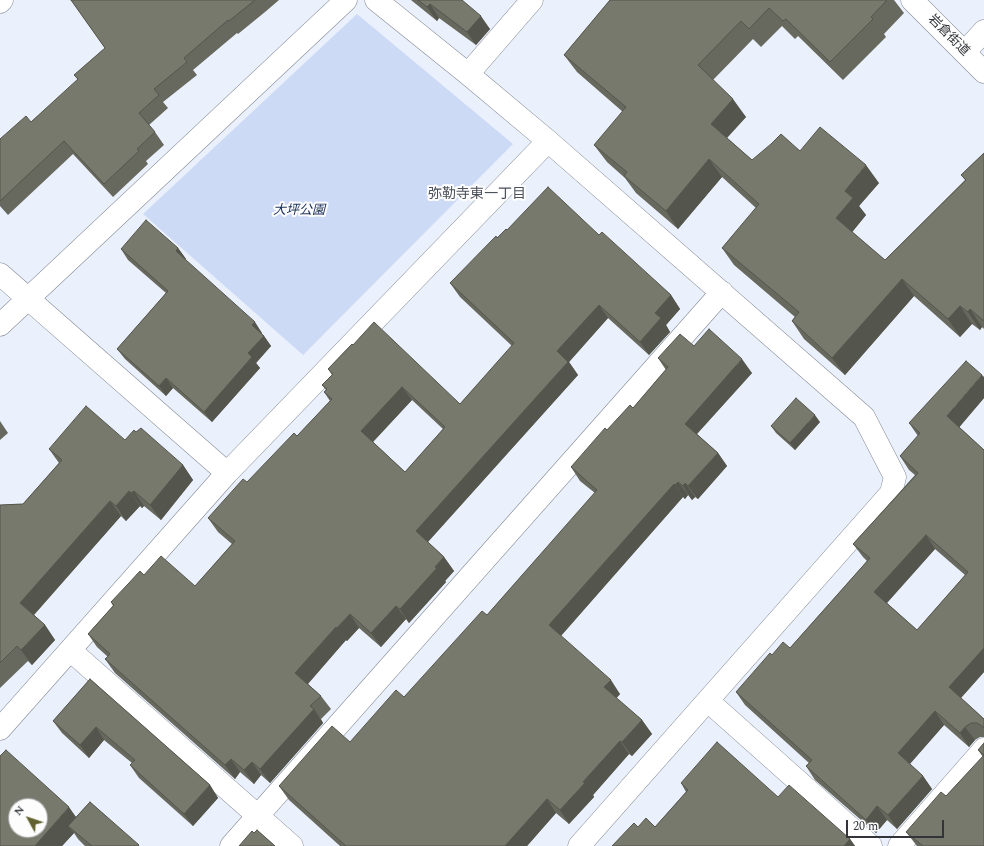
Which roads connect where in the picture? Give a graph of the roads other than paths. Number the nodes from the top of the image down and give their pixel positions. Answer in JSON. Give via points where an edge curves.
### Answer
{"nodes":[{"id":1,"x":346,"y":0,"type":"edge"},
{"id":2,"x":376,"y":0,"type":"edge"},
{"id":3,"x":532,"y":0,"type":"edge"},
{"id":4,"x":912,"y":0,"type":"edge"},
{"id":5,"x":984,"y":31,"type":"edge"},
{"id":6,"x":965,"y":52,"type":"junction"},
{"id":7,"x":984,"y":72,"type":"edge"},
{"id":8,"x":468,"y":74,"type":"junction"},
{"id":9,"x":548,"y":141,"type":"junction"},
{"id":10,"x":0,"y":274,"type":"edge"},
{"id":11,"x":722,"y":292,"type":"junction"},
{"id":12,"x":29,"y":299,"type":"junction"},
{"id":13,"x":0,"y":325,"type":"edge"},
{"id":14,"x":227,"y":473,"type":"junction"},
{"id":15,"x":70,"y":650,"type":"junction"},
{"id":16,"x":708,"y":701,"type":"junction"},
{"id":17,"x":0,"y":729,"type":"edge"},
{"id":18,"x":984,"y":749,"type":"edge"},
{"id":19,"x":258,"y":815,"type":"junction"},
{"id":20,"x":231,"y":846,"type":"edge"},
{"id":21,"x":292,"y":846,"type":"edge"},
{"id":22,"x":579,"y":846,"type":"edge"},
{"id":23,"x":871,"y":846,"type":"edge"},
{"id":24,"x":899,"y":846,"type":"edge"}],
"edges":[{"from":1,"to":12,"type":"street"},
{"from":2,"to":8,"type":"street"},
{"from":3,"to":8,"type":"street"},
{"from":4,"to":6,"type":"street","name":"岩倉街道"},
{"from":5,"to":6,"type":"street"},
{"from":6,"to":7,"type":"street","name":"岩倉街道"},
{"from":8,"to":9,"type":"street"},
{"from":9,"to":11,"type":"street"},
{"from":9,"to":14,"type":"street"},
{"from":10,"to":12,"type":"street"},
{"from":11,"to":16,"type":"street","via":[[864,417],[895,477],[890,493]]},
{"from":11,"to":19,"type":"street"},
{"from":12,"to":13,"type":"street"},
{"from":12,"to":14,"type":"street"},
{"from":14,"to":15,"type":"street"},
{"from":15,"to":17,"type":"street"},
{"from":15,"to":19,"type":"street"},
{"from":16,"to":22,"type":"street"},
{"from":16,"to":23,"type":"street"},
{"from":18,"to":24,"type":"street"},
{"from":19,"to":20,"type":"street"},
{"from":19,"to":21,"type":"street"}]}
